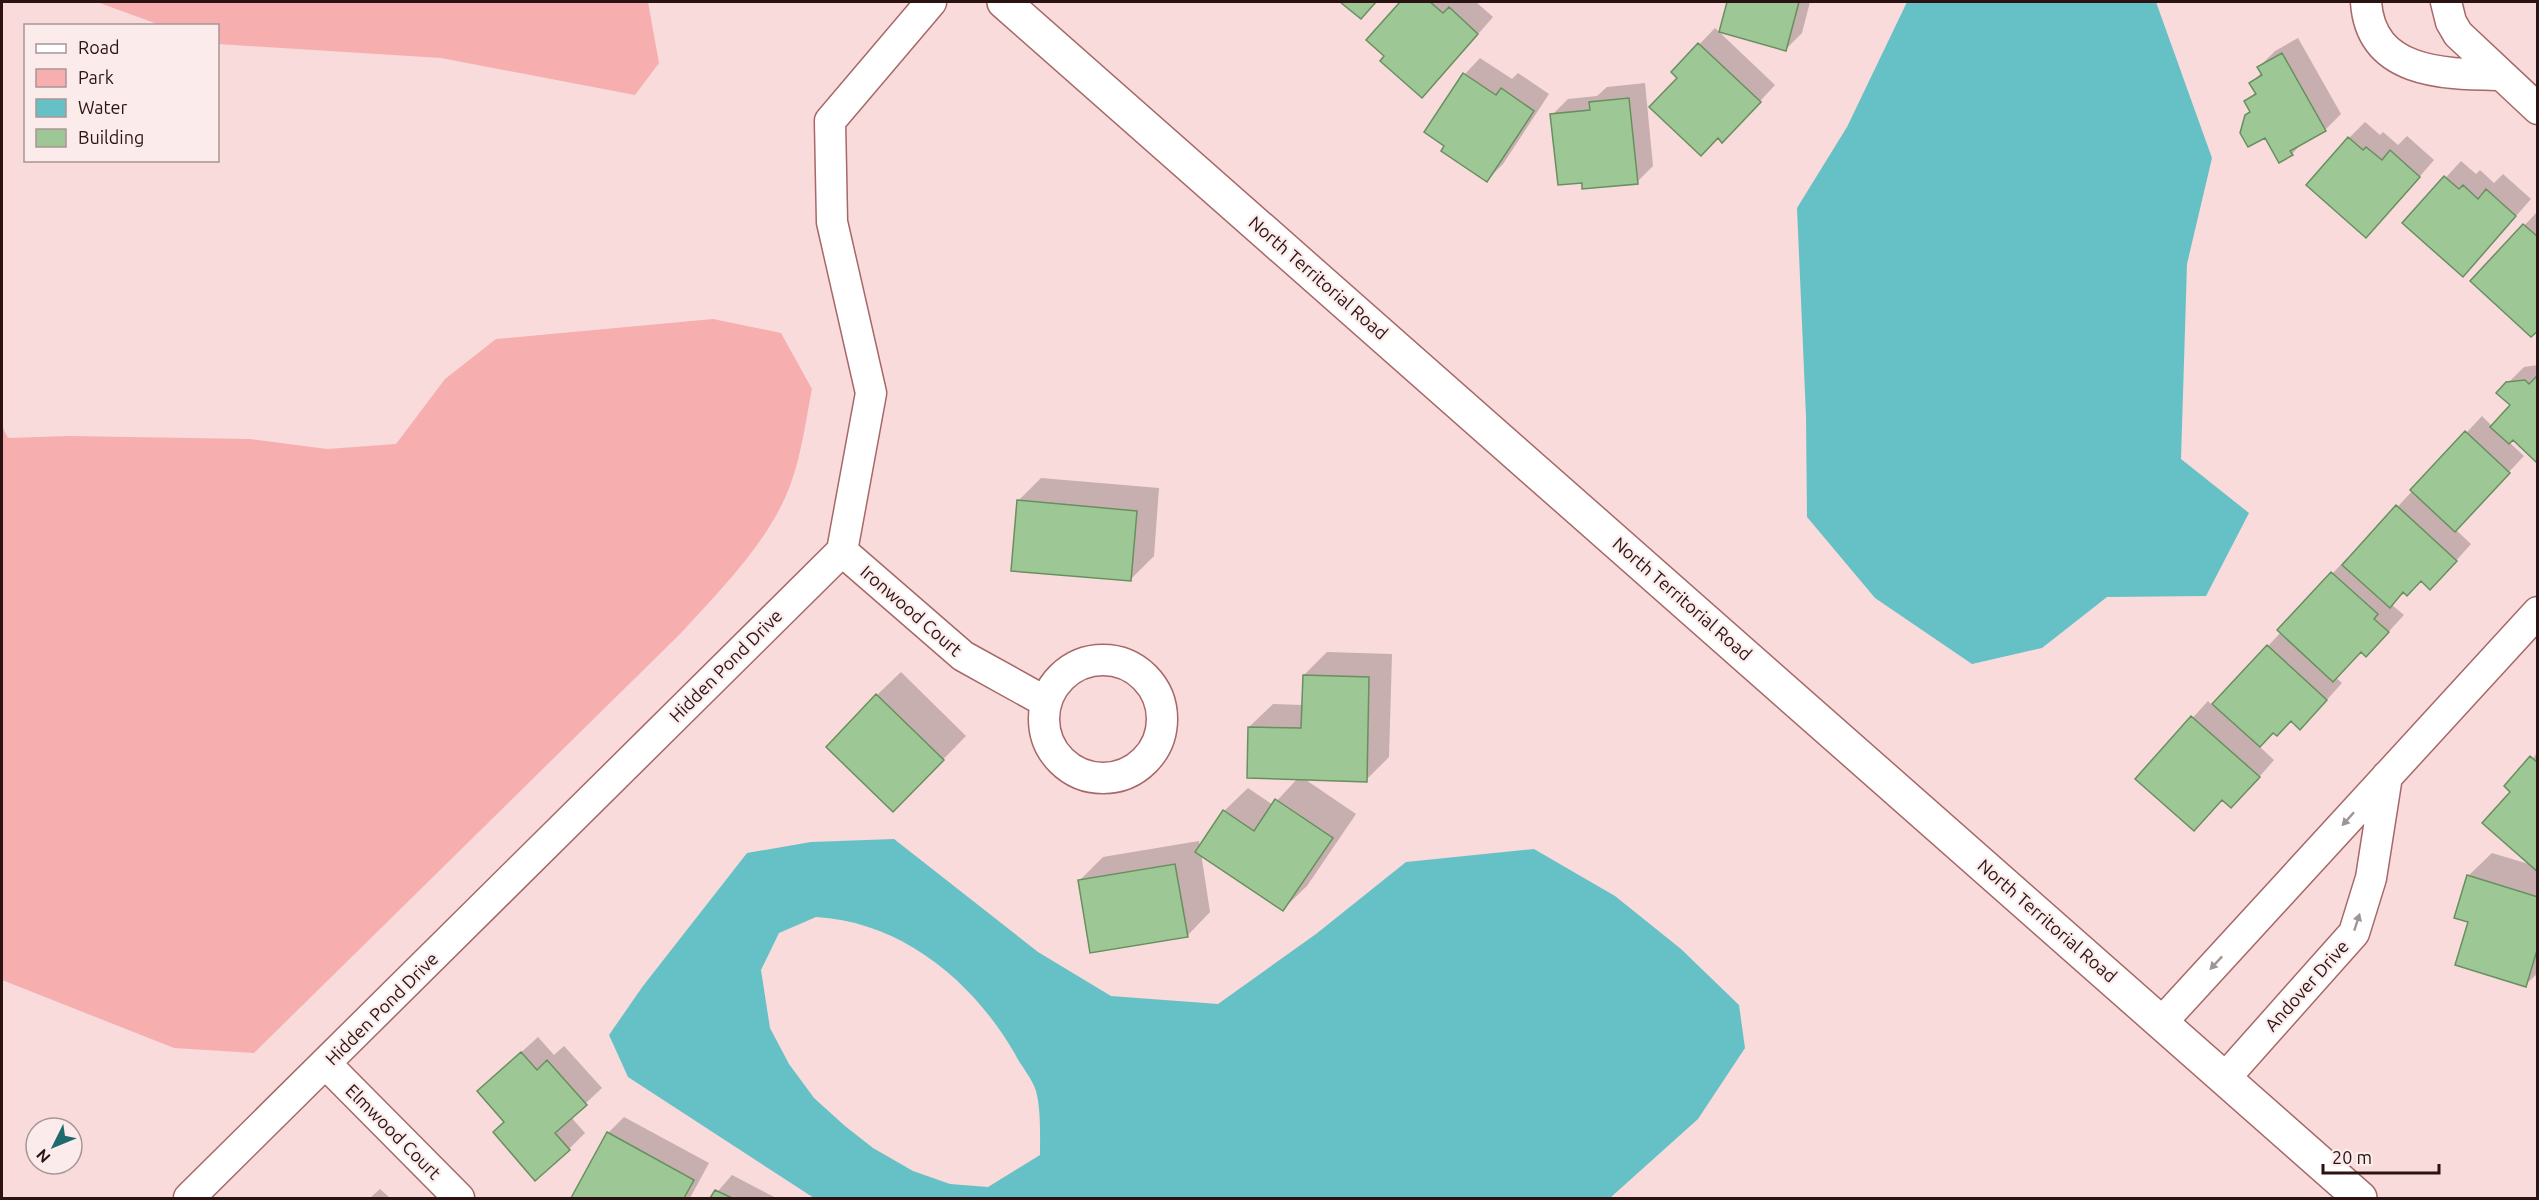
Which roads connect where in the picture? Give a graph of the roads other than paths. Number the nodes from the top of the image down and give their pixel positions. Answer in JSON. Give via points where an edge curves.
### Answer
{"nodes":[{"id":1,"x":931,"y":2,"type":"edge"},
{"id":2,"x":1004,"y":2,"type":"edge"},
{"id":3,"x":2366,"y":2,"type":"edge"},
{"id":4,"x":2446,"y":2,"type":"edge"},
{"id":5,"x":2500,"y":75,"type":"junction"},
{"id":6,"x":2538,"y":109,"type":"edge"},
{"id":7,"x":842,"y":551,"type":"junction"},
{"id":8,"x":2538,"y":612,"type":"edge"},
{"id":9,"x":1046,"y":702,"type":"dead end"},
{"id":10,"x":2387,"y":776,"type":"junction"},
{"id":11,"x":2162,"y":1022,"type":"junction"},
{"id":12,"x":327,"y":1065,"type":"junction"},
{"id":13,"x":2224,"y":1078,"type":"junction"},
{"id":14,"x":189,"y":1198,"type":"edge"},
{"id":15,"x":459,"y":1198,"type":"edge"},
{"id":16,"x":2360,"y":1198,"type":"edge"}],
"edges":[{"from":1,"to":7,"type":"street","via":[[830,121],[832,222],[871,393]]},
{"from":2,"to":11,"type":"main road","name":"North Territorial Road"},
{"from":3,"to":5,"type":"street","via":[[2376,38],[2409,64],[2458,74]]},
{"from":4,"to":5,"type":"street","via":[[2458,34]]},
{"from":5,"to":6,"type":"street"},
{"from":7,"to":9,"type":"street","name":"Ironwood Court","via":[[963,656]]},
{"from":7,"to":12,"type":"street","name":"Hidden Pond Drive"},
{"from":8,"to":10,"type":"street"},
{"from":10,"to":11,"type":"street","one_way":true},
{"from":13,"to":10,"type":"street","name":"Andover Drive","one_way":true,"via":[[2354,933],[2372,878]]},
{"from":11,"to":13,"type":"main road","name":"North Territorial Road"},
{"from":12,"to":14,"type":"street","name":"Hidden Pond Drive"},
{"from":12,"to":15,"type":"street","name":"Elmwood Court"},
{"from":13,"to":16,"type":"main road","name":"North Territorial Road"}]}
